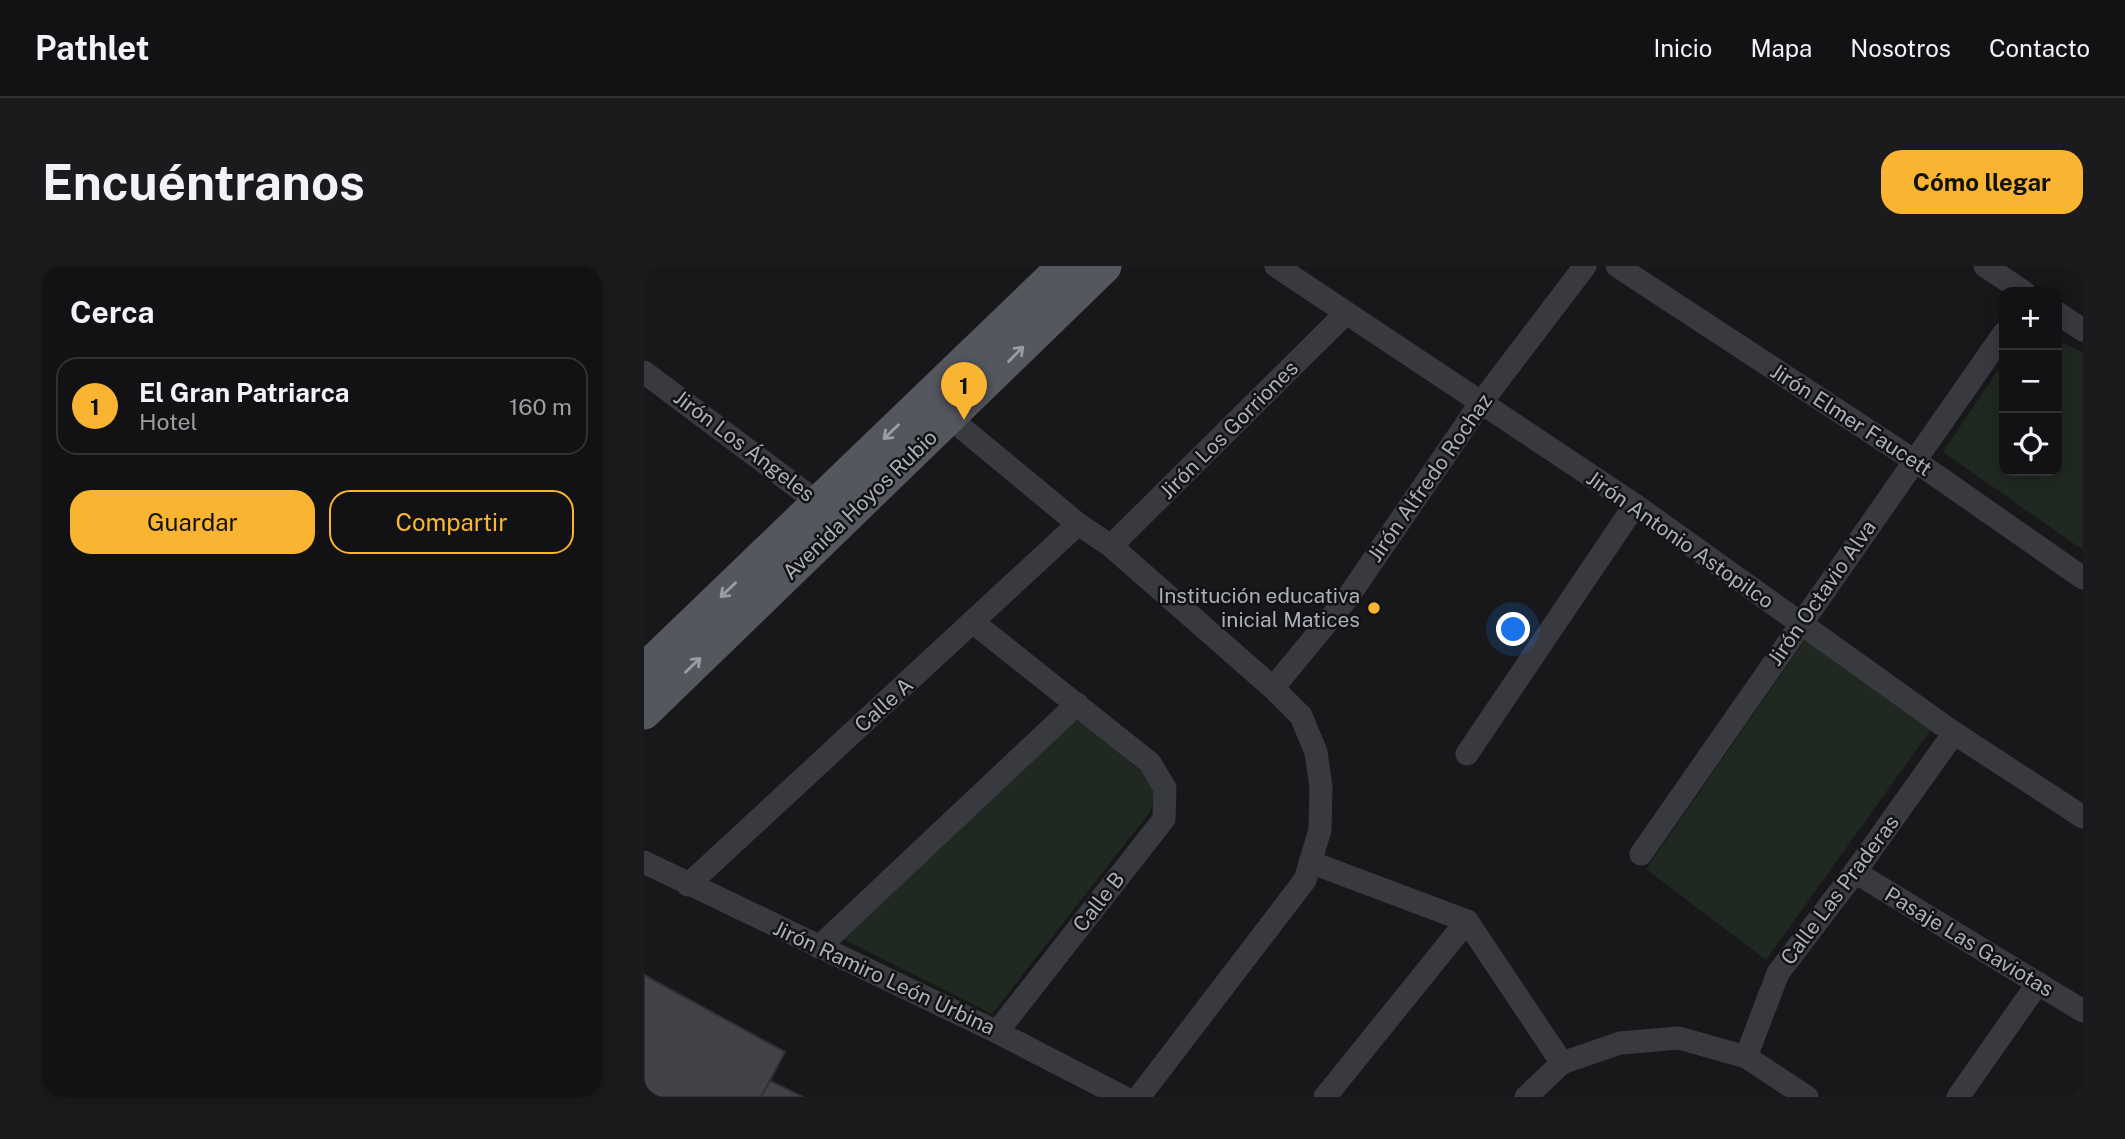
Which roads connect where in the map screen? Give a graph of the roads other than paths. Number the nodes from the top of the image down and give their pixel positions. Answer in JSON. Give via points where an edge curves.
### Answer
{"nodes":[{"id":1,"x":1065,"y":266,"type":"edge"},
{"id":2,"x":1104,"y":266,"type":"edge"},
{"id":3,"x":1276,"y":266,"type":"edge"},
{"id":4,"x":1585,"y":266,"type":"edge"},
{"id":5,"x":1617,"y":266,"type":"edge"},
{"id":6,"x":1985,"y":266,"type":"edge"},
{"id":7,"x":2016,"y":287,"type":"edge"},
{"id":8,"x":1346,"y":313,"type":"junction"},
{"id":9,"x":2062,"y":316,"type":"edge"},
{"id":10,"x":2083,"y":330,"type":"edge"},
{"id":11,"x":1999,"y":340,"type":"edge"},
{"id":12,"x":644,"y":372,"type":"edge"},
{"id":13,"x":1480,"y":404,"type":"junction"},
{"id":14,"x":938,"y":408,"type":"junction"},
{"id":15,"x":1914,"y":460,"type":"junction"},
{"id":16,"x":1635,"y":505,"type":"junction"},
{"id":17,"x":831,"y":512,"type":"junction"},
{"id":18,"x":1078,"y":524,"type":"junction"},
{"id":19,"x":1111,"y":546,"type":"junction"},
{"id":20,"x":2083,"y":578,"type":"edge"},
{"id":21,"x":974,"y":624,"type":"junction"},
{"id":22,"x":1799,"y":625,"type":"junction"},
{"id":23,"x":644,"y":671,"type":"edge"},
{"id":24,"x":1273,"y":688,"type":"junction"},
{"id":25,"x":1077,"y":704,"type":"junction"},
{"id":26,"x":644,"y":712,"type":"edge"},
{"id":27,"x":1954,"y":733,"type":"junction"},
{"id":28,"x":1467,"y":754,"type":"dead end"},
{"id":29,"x":2083,"y":817,"type":"edge"},
{"id":30,"x":1641,"y":854,"type":"dead end"},
{"id":31,"x":644,"y":862,"type":"edge"},
{"id":32,"x":1310,"y":862,"type":"junction"},
{"id":33,"x":1856,"y":872,"type":"junction"},
{"id":34,"x":688,"y":885,"type":"junction"},
{"id":35,"x":1468,"y":921,"type":"junction"},
{"id":36,"x":819,"y":947,"type":"junction"},
{"id":37,"x":2038,"y":983,"type":"junction"},
{"id":38,"x":2083,"y":1011,"type":"edge"},
{"id":39,"x":997,"y":1032,"type":"junction"},
{"id":40,"x":1746,"y":1057,"type":"junction"},
{"id":41,"x":1562,"y":1063,"type":"junction"},
{"id":42,"x":1109,"y":1094,"type":"edge"},
{"id":43,"x":1139,"y":1097,"type":"edge"},
{"id":44,"x":1325,"y":1097,"type":"edge"},
{"id":45,"x":1526,"y":1097,"type":"edge"},
{"id":46,"x":1807,"y":1097,"type":"edge"},
{"id":47,"x":1958,"y":1097,"type":"edge"}],
"edges":[{"from":1,"to":14,"type":"main road","name":"Avenida Hoyos Rubio"},
{"from":14,"to":2,"type":"main road","name":"Avenida Hoyos Rubio","one_way":true},
{"from":3,"to":8,"type":"street","name":"Jirón Antonio Astopilco"},
{"from":4,"to":13,"type":"street","name":"Jirón Alfredo Rochaz"},
{"from":5,"to":15,"type":"street","name":"Jirón Elmer Faucett"},
{"from":6,"to":7,"type":"street"},
{"from":8,"to":13,"type":"street","name":"Jirón Antonio Astopilco"},
{"from":8,"to":19,"type":"street","name":"Jirón Los Gorriones"},
{"from":9,"to":10,"type":"street"},
{"from":11,"to":15,"type":"street","name":"Jirón Octavio Alva"},
{"from":12,"to":17,"type":"street","name":"Jirón Los Ángeles"},
{"from":13,"to":16,"type":"street","name":"Jirón Antonio Astopilco"},
{"from":13,"to":24,"type":"street","name":"Jirón Alfredo Rochaz","via":[[1348,597]]},
{"from":14,"to":17,"type":"main road","name":"Avenida Hoyos Rubio"},
{"from":14,"to":18,"type":"street"},
{"from":15,"to":20,"type":"street","name":"Jirón Elmer Faucett"},
{"from":15,"to":22,"type":"street","name":"Jirón Octavio Alva"},
{"from":16,"to":22,"type":"street","name":"Jirón Antonio Astopilco"},
{"from":16,"to":28,"type":"street"},
{"from":17,"to":23,"type":"main road","name":"Avenida Hoyos Rubio","one_way":true},
{"from":26,"to":17,"type":"main road","name":"Avenida Hoyos Rubio","one_way":true},
{"from":18,"to":19,"type":"street"},
{"from":18,"to":21,"type":"street","name":"Calle A"},
{"from":19,"to":24,"type":"street"},
{"from":21,"to":25,"type":"street"},
{"from":21,"to":34,"type":"street","name":"Calle A"},
{"from":22,"to":27,"type":"street","name":"Jirón Antonio Astopilco"},
{"from":22,"to":30,"type":"street","name":"Jirón Octavio Alva"},
{"from":24,"to":32,"type":"street","via":[[1301,716],[1317,752],[1320,830]]},
{"from":25,"to":36,"type":"street"},
{"from":25,"to":39,"type":"street","name":"Calle B","via":[[1150,763],[1165,788],[1164,819]]},
{"from":27,"to":29,"type":"street","name":"Jirón Antonio Astopilco"},
{"from":27,"to":33,"type":"street","name":"Calle Las Praderas"},
{"from":31,"to":34,"type":"street","name":"Jirón Ramiro León Urbina"},
{"from":32,"to":35,"type":"street"},
{"from":32,"to":43,"type":"street","via":[[1305,880]]},
{"from":33,"to":37,"type":"street","name":"Pasaje Las Gaviotas"},
{"from":33,"to":40,"type":"street","name":"Calle Las Praderas","via":[[1778,973]]},
{"from":34,"to":36,"type":"street","name":"Jirón Ramiro León Urbina"},
{"from":35,"to":41,"type":"street"},
{"from":35,"to":44,"type":"street"},
{"from":36,"to":39,"type":"street","name":"Jirón Ramiro León Urbina"},
{"from":37,"to":38,"type":"street","name":"Pasaje Las Gaviotas"},
{"from":37,"to":47,"type":"street"},
{"from":39,"to":42,"type":"street","name":"Jirón Ramiro León Urbina"},
{"from":40,"to":41,"type":"street","via":[[1679,1038],[1620,1044]]},
{"from":40,"to":46,"type":"street"},
{"from":41,"to":45,"type":"street"}]}
